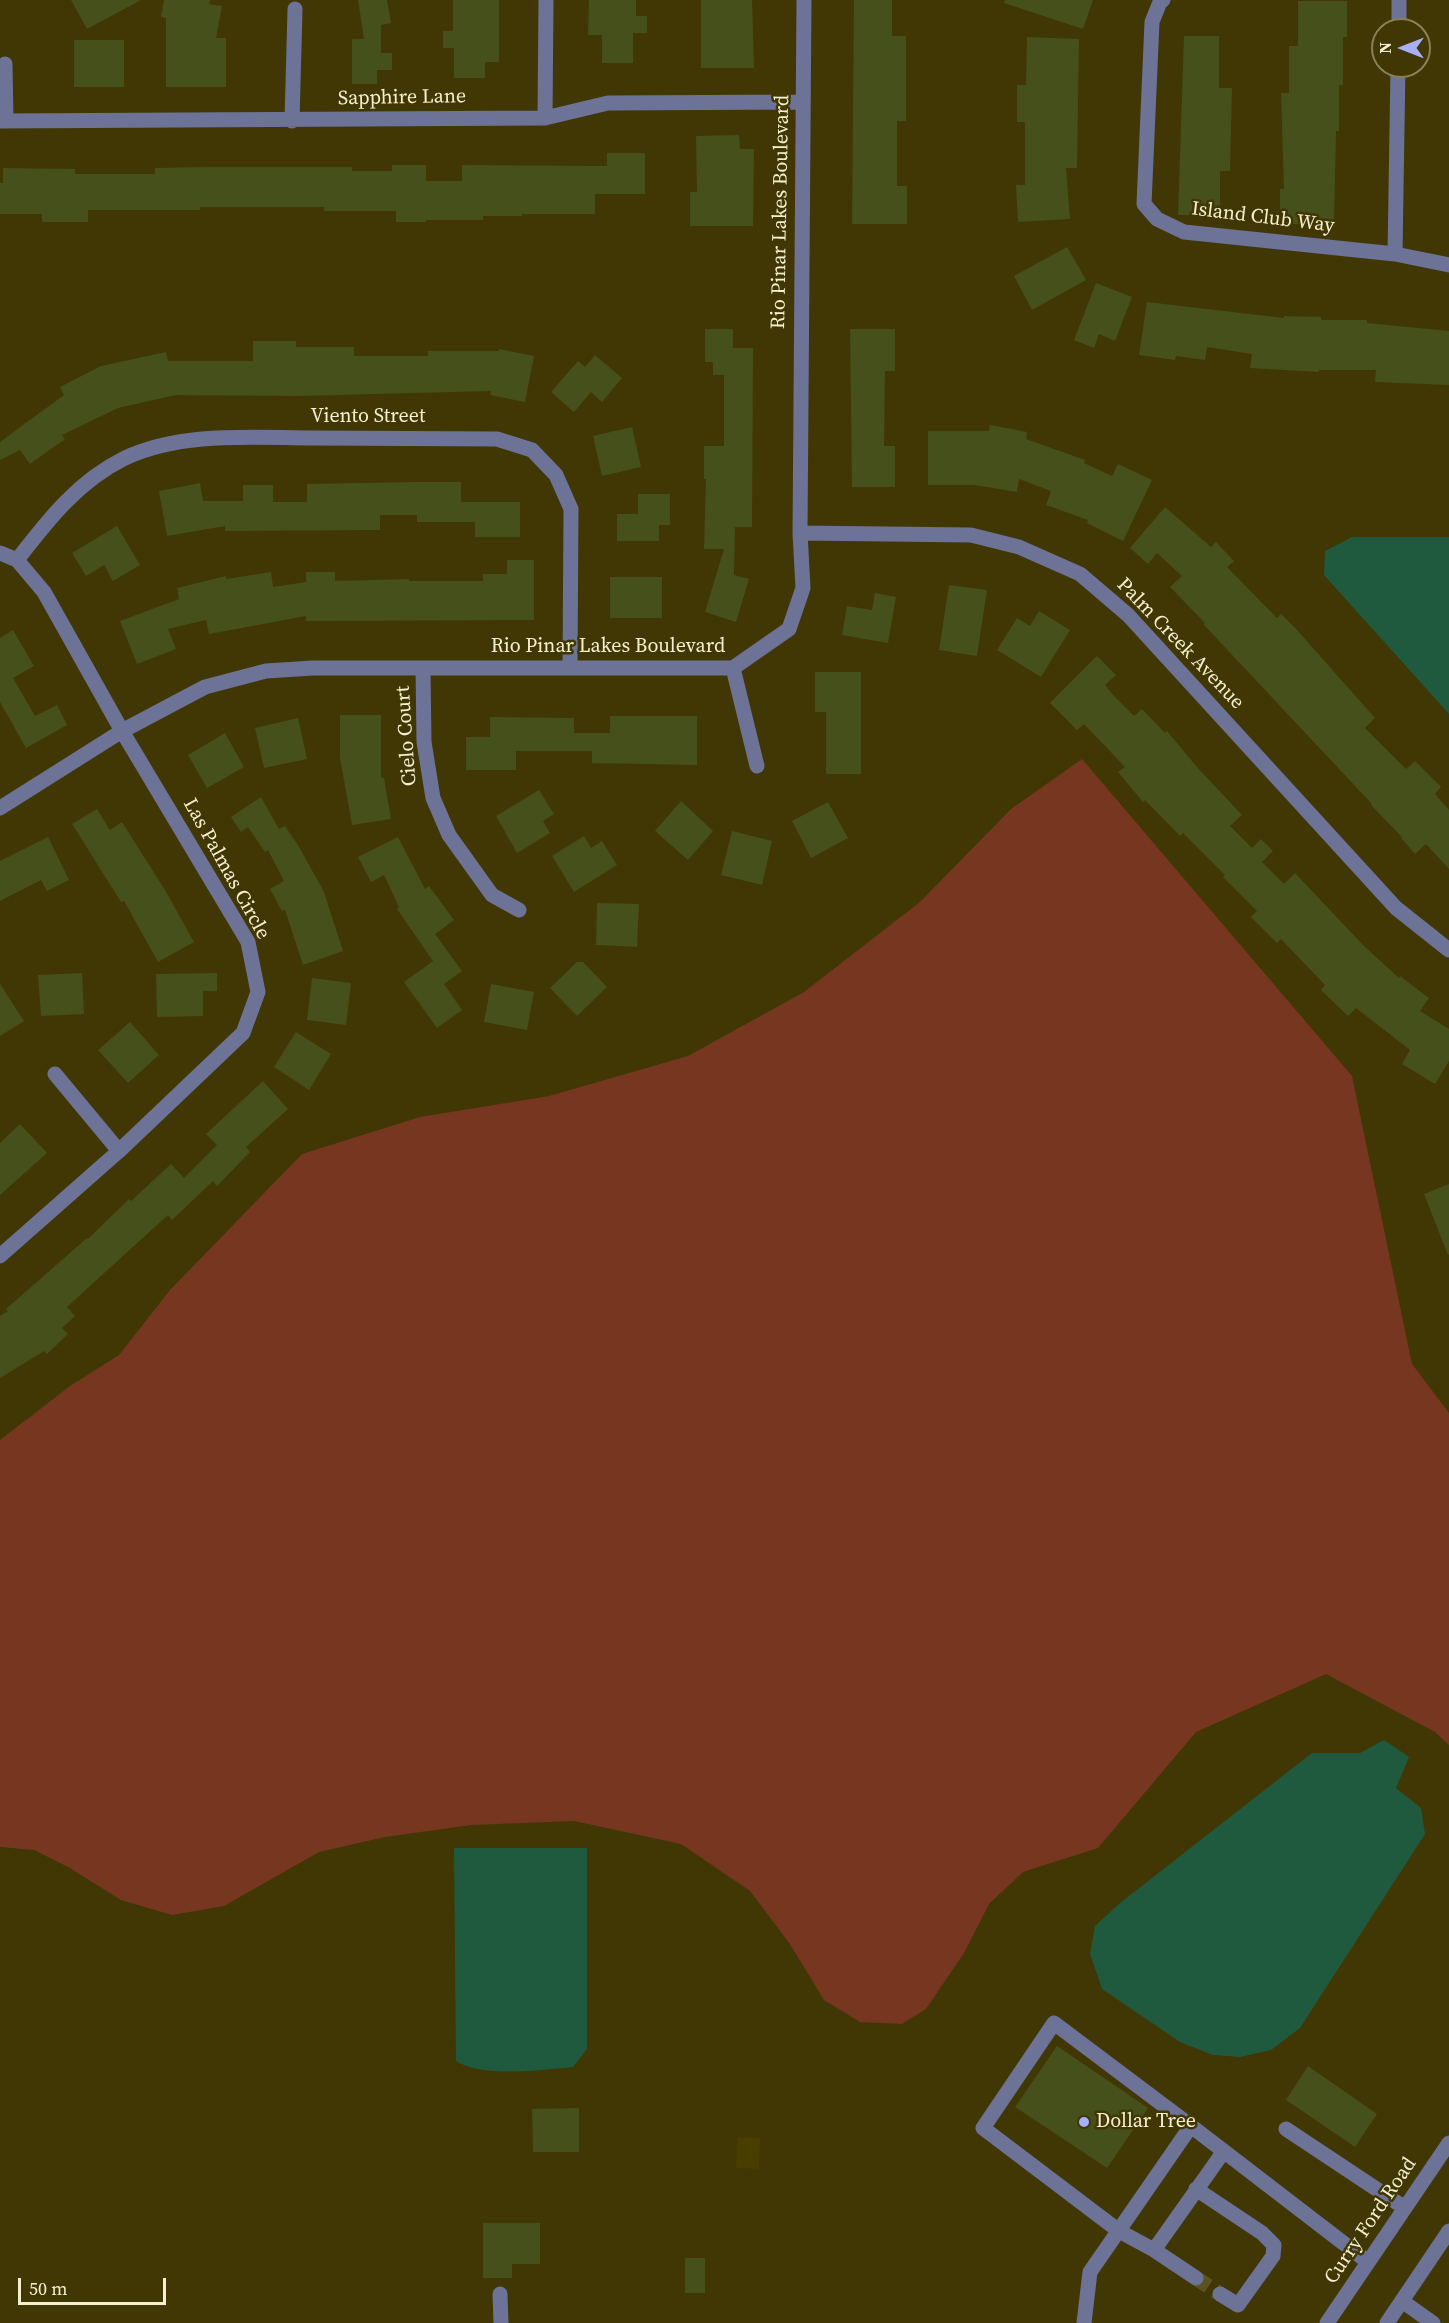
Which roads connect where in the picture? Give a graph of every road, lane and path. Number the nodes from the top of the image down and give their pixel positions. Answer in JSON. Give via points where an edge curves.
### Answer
{"nodes":[{"id":1,"x":546,"y":0,"type":"edge"},
{"id":2,"x":804,"y":0,"type":"edge"},
{"id":3,"x":1162,"y":0,"type":"edge"},
{"id":4,"x":1399,"y":0,"type":"edge"},
{"id":5,"x":295,"y":9,"type":"dead end"},
{"id":6,"x":1399,"y":18,"type":"edge"},
{"id":7,"x":5,"y":64,"type":"dead end"},
{"id":8,"x":1398,"y":78,"type":"edge"},
{"id":9,"x":803,"y":102,"type":"junction"},
{"id":10,"x":545,"y":118,"type":"junction"},
{"id":11,"x":3,"y":121,"type":"edge"},
{"id":12,"x":292,"y":121,"type":"junction"},
{"id":13,"x":1395,"y":254,"type":"junction"},
{"id":14,"x":1449,"y":265,"type":"edge"},
{"id":15,"x":800,"y":533,"type":"junction"},
{"id":16,"x":0,"y":554,"type":"edge"},
{"id":17,"x":17,"y":560,"type":"junction"},
{"id":18,"x":570,"y":668,"type":"junction"},
{"id":19,"x":733,"y":668,"type":"junction"},
{"id":20,"x":423,"y":669,"type":"junction"},
{"id":21,"x":122,"y":731,"type":"junction"},
{"id":22,"x":757,"y":766,"type":"dead end"},
{"id":23,"x":0,"y":808,"type":"edge"},
{"id":24,"x":519,"y":910,"type":"dead end"},
{"id":25,"x":1449,"y":950,"type":"edge"},
{"id":26,"x":55,"y":1074,"type":"dead end"},
{"id":27,"x":119,"y":1152,"type":"junction"},
{"id":28,"x":0,"y":1256,"type":"edge"},
{"id":29,"x":1191,"y":2126,"type":"junction"},
{"id":30,"x":1286,"y":2129,"type":"dead end"},
{"id":31,"x":1449,"y":2143,"type":"edge"},
{"id":32,"x":1224,"y":2151,"type":"junction"},
{"id":33,"x":1196,"y":2188,"type":"junction"},
{"id":34,"x":1405,"y":2208,"type":"junction"},
{"id":35,"x":1119,"y":2231,"type":"junction"},
{"id":36,"x":1449,"y":2231,"type":"edge"},
{"id":37,"x":1154,"y":2250,"type":"junction"},
{"id":38,"x":1368,"y":2262,"type":"junction"},
{"id":39,"x":1196,"y":2278,"type":"tunnel mouth"},
{"id":40,"x":500,"y":2294,"type":"dead end"},
{"id":41,"x":1220,"y":2294,"type":"tunnel mouth"},
{"id":42,"x":1402,"y":2301,"type":"junction"},
{"id":43,"x":501,"y":2323,"type":"edge"},
{"id":44,"x":1084,"y":2323,"type":"edge"},
{"id":45,"x":1327,"y":2323,"type":"edge"},
{"id":46,"x":1387,"y":2323,"type":"edge"},
{"id":47,"x":1433,"y":2323,"type":"edge"}],
"edges":[{"from":1,"to":10,"type":"street"},
{"from":2,"to":9,"type":"street","name":"Rio Pinar Lakes Boulevard"},
{"from":3,"to":13,"type":"street","name":"Island Club Way","via":[[1152,22],[1144,204],[1157,219],[1184,232]]},
{"from":4,"to":6,"type":"street"},
{"from":5,"to":12,"type":"street"},
{"from":7,"to":11,"type":"street"},
{"from":8,"to":13,"type":"street"},
{"from":9,"to":10,"type":"street","name":"Sapphire Lane","via":[[608,103]]},
{"from":9,"to":15,"type":"street","name":"Rio Pinar Lakes Boulevard"},
{"from":10,"to":12,"type":"street","name":"Sapphire Lane"},
{"from":11,"to":12,"type":"street","name":"Sapphire Lane"},
{"from":13,"to":14,"type":"street","name":"Island Club Way"},
{"from":15,"to":19,"type":"street","name":"Rio Pinar Lakes Boulevard","via":[[803,588],[789,629]]},
{"from":15,"to":25,"type":"street","name":"Palm Creek Avenue","via":[[971,535],[1020,548],[1080,574],[1128,615],[1396,908]]},
{"from":16,"to":17,"type":"street"},
{"from":17,"to":18,"type":"street","name":"Viento Street","via":[[52,514],[92,478],[126,458],[174,442],[225,438],[497,439],[532,450],[556,475],[572,509]]},
{"from":17,"to":21,"type":"street","name":"Las Palmas Circle","via":[[44,592]]},
{"from":18,"to":19,"type":"street","name":"Rio Pinar Lakes Boulevard"},
{"from":18,"to":20,"type":"street","name":"Rio Pinar Lakes Boulevard"},
{"from":19,"to":22,"type":"street"},
{"from":20,"to":21,"type":"street","name":"Rio Pinar Lakes Boulevard","via":[[266,670],[206,687]]},
{"from":20,"to":24,"type":"street","name":"Cielo Court","via":[[424,741],[433,798],[449,835],[492,896]]},
{"from":21,"to":23,"type":"street","name":"Rio Pinar Lakes Boulevard"},
{"from":21,"to":27,"type":"street","name":"Las Palmas Circle","via":[[248,942],[258,992],[243,1033]]},
{"from":26,"to":27,"type":"street"},
{"from":27,"to":28,"type":"street","name":"Las Palmas Circle"},
{"from":29,"to":32,"type":"street"},
{"from":29,"to":35,"type":"street"},
{"from":29,"to":35,"type":"street","via":[[1054,2023],[983,2128]]},
{"from":30,"to":34,"type":"street"},
{"from":31,"to":34,"type":"street","name":"Curry Ford Road"},
{"from":32,"to":33,"type":"street"},
{"from":32,"to":38,"type":"street"},
{"from":33,"to":37,"type":"street"},
{"from":33,"to":41,"type":"street","via":[[1274,2245],[1273,2256],[1238,2305]]},
{"from":34,"to":38,"type":"street","name":"Curry Ford Road"},
{"from":35,"to":37,"type":"street"},
{"from":35,"to":44,"type":"street","via":[[1090,2272]]},
{"from":36,"to":42,"type":"street"},
{"from":37,"to":39,"type":"street"},
{"from":38,"to":45,"type":"street","name":"Curry Ford Road"},
{"from":40,"to":43,"type":"street"},
{"from":42,"to":46,"type":"street"},
{"from":42,"to":47,"type":"street"}]}
